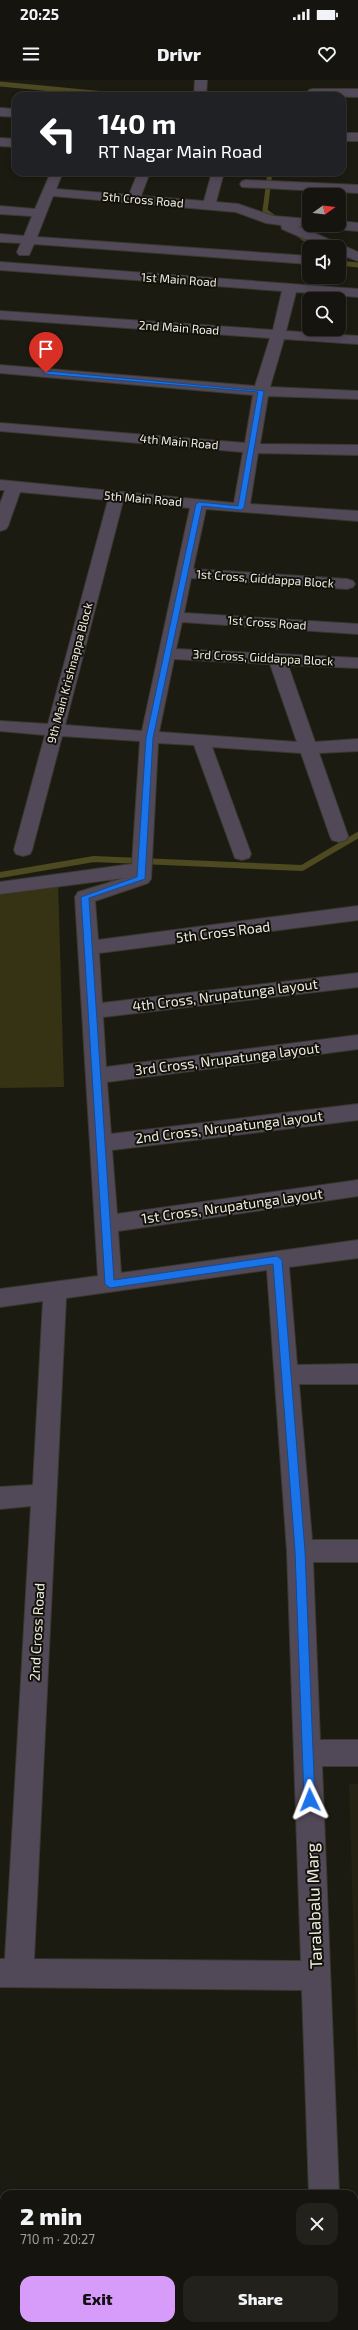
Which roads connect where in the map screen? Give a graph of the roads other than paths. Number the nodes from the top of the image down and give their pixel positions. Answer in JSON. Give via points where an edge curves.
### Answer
{"nodes":[{"id":1,"x":201,"y":80,"type":"edge"},
{"id":2,"x":311,"y":80,"type":"edge"},
{"id":3,"x":200,"y":92,"type":"edge"},
{"id":4,"x":313,"y":92,"type":"edge"},
{"id":5,"x":346,"y":93,"type":"edge"},
{"id":6,"x":358,"y":93,"type":"edge"},
{"id":7,"x":0,"y":112,"type":"edge"},
{"id":8,"x":12,"y":113,"type":"edge"},
{"id":9,"x":346,"y":137,"type":"edge"},
{"id":10,"x":358,"y":137,"type":"edge"},
{"id":11,"x":0,"y":142,"type":"edge"},
{"id":12,"x":12,"y":143,"type":"edge"},
{"id":13,"x":54,"y":176,"type":"edge"},
{"id":14,"x":142,"y":176,"type":"edge"},
{"id":15,"x":217,"y":176,"type":"edge"},
{"id":16,"x":246,"y":184,"type":"dead end"},
{"id":17,"x":358,"y":188,"type":"edge"},
{"id":18,"x":48,"y":192,"type":"junction"},
{"id":19,"x":133,"y":200,"type":"junction"},
{"id":20,"x":209,"y":206,"type":"junction"},
{"id":21,"x":0,"y":210,"type":"edge"},
{"id":22,"x":40,"y":213,"type":"junction"},
{"id":23,"x":302,"y":226,"type":"edge"},
{"id":24,"x":346,"y":226,"type":"edge"},
{"id":25,"x":358,"y":227,"type":"edge"},
{"id":26,"x":312,"y":232,"type":"edge"},
{"id":27,"x":0,"y":238,"type":"edge"},
{"id":28,"x":324,"y":240,"type":"edge"},
{"id":29,"x":28,"y":241,"type":"junction"},
{"id":30,"x":172,"y":250,"type":"junction"},
{"id":31,"x":346,"y":251,"type":"edge"},
{"id":32,"x":358,"y":257,"type":"edge"},
{"id":33,"x":302,"y":259,"type":"edge"},
{"id":34,"x":0,"y":266,"type":"edge"},
{"id":35,"x":18,"y":267,"type":"junction"},
{"id":36,"x":161,"y":278,"type":"junction"},
{"id":37,"x":290,"y":288,"type":"junction"},
{"id":38,"x":358,"y":293,"type":"edge"},
{"id":39,"x":0,"y":315,"type":"edge"},
{"id":40,"x":278,"y":336,"type":"junction"},
{"id":41,"x":358,"y":340,"type":"edge"},
{"id":42,"x":0,"y":369,"type":"edge"},
{"id":43,"x":261,"y":391,"type":"junction"},
{"id":44,"x":358,"y":395,"type":"edge"},
{"id":45,"x":0,"y":427,"type":"edge"},
{"id":46,"x":251,"y":448,"type":"junction"},
{"id":47,"x":358,"y":450,"type":"edge"},
{"id":48,"x":7,"y":486,"type":"edge"},
{"id":49,"x":118,"y":496,"type":"junction"},
{"id":50,"x":199,"y":504,"type":"junction"},
{"id":51,"x":241,"y":508,"type":"junction"},
{"id":52,"x":358,"y":516,"type":"edge"},
{"id":53,"x":0,"y":526,"type":"edge"},
{"id":54,"x":184,"y":573,"type":"junction"},
{"id":55,"x":347,"y":584,"type":"dead end"},
{"id":56,"x":175,"y":617,"type":"junction"},
{"id":57,"x":358,"y":629,"type":"edge"},
{"id":58,"x":167,"y":654,"type":"junction"},
{"id":59,"x":277,"y":659,"type":"junction"},
{"id":60,"x":358,"y":663,"type":"edge"},
{"id":61,"x":0,"y":726,"type":"edge"},
{"id":62,"x":55,"y":730,"type":"junction"},
{"id":63,"x":149,"y":738,"type":"junction"},
{"id":64,"x":201,"y":741,"type":"junction"},
{"id":65,"x":358,"y":745,"type":"edge"},
{"id":66,"x":309,"y":748,"type":"junction"},
{"id":67,"x":339,"y":836,"type":"dead end"},
{"id":68,"x":23,"y":850,"type":"dead end"},
{"id":69,"x":242,"y":854,"type":"dead end"},
{"id":70,"x":142,"y":858,"type":"junction"},
{"id":71,"x":0,"y":888,"type":"edge"},
{"id":72,"x":358,"y":913,"type":"edge"},
{"id":73,"x":88,"y":948,"type":"junction"},
{"id":74,"x":358,"y":980,"type":"edge"},
{"id":75,"x":92,"y":1011,"type":"junction"},
{"id":76,"x":358,"y":1042,"type":"edge"},
{"id":77,"x":96,"y":1076,"type":"junction"},
{"id":78,"x":358,"y":1112,"type":"edge"},
{"id":79,"x":100,"y":1143,"type":"junction"},
{"id":80,"x":358,"y":1188,"type":"edge"},
{"id":81,"x":107,"y":1224,"type":"junction"},
{"id":82,"x":358,"y":1249,"type":"edge"},
{"id":83,"x":277,"y":1260,"type":"junction"},
{"id":84,"x":110,"y":1284,"type":"junction"},
{"id":85,"x":55,"y":1291,"type":"junction"},
{"id":86,"x":0,"y":1298,"type":"edge"},
{"id":87,"x":358,"y":1374,"type":"edge"},
{"id":88,"x":286,"y":1375,"type":"junction"},
{"id":89,"x":45,"y":1494,"type":"junction"},
{"id":90,"x":0,"y":1498,"type":"edge"},
{"id":91,"x":300,"y":1551,"type":"junction"},
{"id":92,"x":358,"y":1551,"type":"edge"},
{"id":93,"x":308,"y":1753,"type":"junction"},
{"id":94,"x":358,"y":1753,"type":"edge"},
{"id":95,"x":10,"y":1973,"type":"edge"},
{"id":96,"x":316,"y":1976,"type":"junction"},
{"id":97,"x":324,"y":2190,"type":"edge"}],
"edges":[{"from":1,"to":3,"type":"street"},
{"from":2,"to":4,"type":"street"},
{"from":5,"to":6,"type":"street"},
{"from":7,"to":8,"type":"street"},
{"from":9,"to":10,"type":"street"},
{"from":11,"to":12,"type":"street"},
{"from":13,"to":18,"type":"street"},
{"from":14,"to":19,"type":"street"},
{"from":15,"to":20,"type":"street"},
{"from":16,"to":17,"type":"street"},
{"from":18,"to":19,"type":"street","name":"5th Cross Road"},
{"from":18,"to":22,"type":"street"},
{"from":19,"to":20,"type":"street","name":"5th Cross Road"},
{"from":20,"to":23,"type":"street","name":"5th Cross Road","via":[[238,208]]},
{"from":21,"to":22,"type":"street"},
{"from":22,"to":29,"type":"street"},
{"from":24,"to":25,"type":"street"},
{"from":26,"to":28,"type":"street","name":"5th Cross Road"},
{"from":27,"to":29,"type":"street"},
{"from":29,"to":30,"type":"street"},
{"from":29,"to":35,"type":"street"},
{"from":30,"to":33,"type":"street"},
{"from":30,"to":36,"type":"street"},
{"from":31,"to":32,"type":"street"},
{"from":34,"to":35,"type":"street","name":"1st Main Road"},
{"from":35,"to":36,"type":"street","name":"1st Main Road"},
{"from":36,"to":37,"type":"street","name":"1st Main Road"},
{"from":37,"to":38,"type":"street","name":"1st Main Road"},
{"from":37,"to":40,"type":"street"},
{"from":39,"to":40,"type":"street","name":"2nd Main Road"},
{"from":40,"to":41,"type":"street","name":"2nd Main Road"},
{"from":40,"to":43,"type":"street"},
{"from":42,"to":43,"type":"street"},
{"from":43,"to":44,"type":"street"},
{"from":43,"to":46,"type":"street"},
{"from":45,"to":46,"type":"street","name":"4th Main Road"},
{"from":46,"to":47,"type":"street","name":"4th Main Road"},
{"from":46,"to":51,"type":"street"},
{"from":48,"to":49,"type":"street","name":"5th Main Road"},
{"from":48,"to":53,"type":"street"},
{"from":49,"to":50,"type":"street","name":"5th Main Road"},
{"from":49,"to":62,"type":"street","name":"9th Main Krishnappa Block"},
{"from":50,"to":51,"type":"street","name":"5th Main Road"},
{"from":50,"to":54,"type":"street"},
{"from":51,"to":52,"type":"street","name":"5th Main Road"},
{"from":54,"to":55,"type":"street","name":"1st Cross, Giddappa Block"},
{"from":54,"to":56,"type":"street"},
{"from":56,"to":57,"type":"street","name":"1st Cross Road"},
{"from":56,"to":58,"type":"street"},
{"from":58,"to":59,"type":"street","name":"3rd Cross, Giddappa Block"},
{"from":58,"to":63,"type":"street"},
{"from":59,"to":60,"type":"street","name":"3rd Cross, Giddappa Block"},
{"from":59,"to":66,"type":"street"},
{"from":61,"to":62,"type":"street"},
{"from":62,"to":63,"type":"street"},
{"from":62,"to":68,"type":"street","name":"9th Main Krishnappa Block"},
{"from":63,"to":64,"type":"street"},
{"from":63,"to":70,"type":"street"},
{"from":64,"to":66,"type":"street"},
{"from":64,"to":69,"type":"street"},
{"from":65,"to":66,"type":"street"},
{"from":66,"to":67,"type":"street"},
{"from":70,"to":71,"type":"street"},
{"from":70,"to":73,"type":"street","via":[[141,879],[85,897]]},
{"from":72,"to":73,"type":"street","name":"5th Cross Road"},
{"from":73,"to":75,"type":"street"},
{"from":74,"to":75,"type":"street","name":"4th Cross, Nrupatunga layout"},
{"from":75,"to":77,"type":"street"},
{"from":76,"to":77,"type":"street","name":"3rd Cross, Nrupatunga layout"},
{"from":77,"to":79,"type":"street"},
{"from":78,"to":79,"type":"street","name":"2nd Cross, Nrupatunga layout"},
{"from":79,"to":81,"type":"street"},
{"from":80,"to":81,"type":"street","name":"1st Cross, Nrupatunga layout"},
{"from":81,"to":84,"type":"street"},
{"from":82,"to":83,"type":"street"},
{"from":83,"to":84,"type":"street"},
{"from":83,"to":88,"type":"street","name":"Taralabalu Marg"},
{"from":84,"to":85,"type":"street"},
{"from":85,"to":86,"type":"street"},
{"from":85,"to":89,"type":"street","name":"2nd Cross Road"},
{"from":87,"to":88,"type":"street"},
{"from":88,"to":91,"type":"street","name":"Taralabalu Marg"},
{"from":89,"to":90,"type":"street"},
{"from":89,"to":95,"type":"street","name":"2nd Cross Road"},
{"from":91,"to":92,"type":"street"},
{"from":91,"to":93,"type":"street","name":"Taralabalu Marg"},
{"from":93,"to":94,"type":"street"},
{"from":93,"to":96,"type":"street","name":"Taralabalu Marg"},
{"from":95,"to":96,"type":"street"},
{"from":96,"to":97,"type":"street","name":"Taralabalu Marg"}]}
